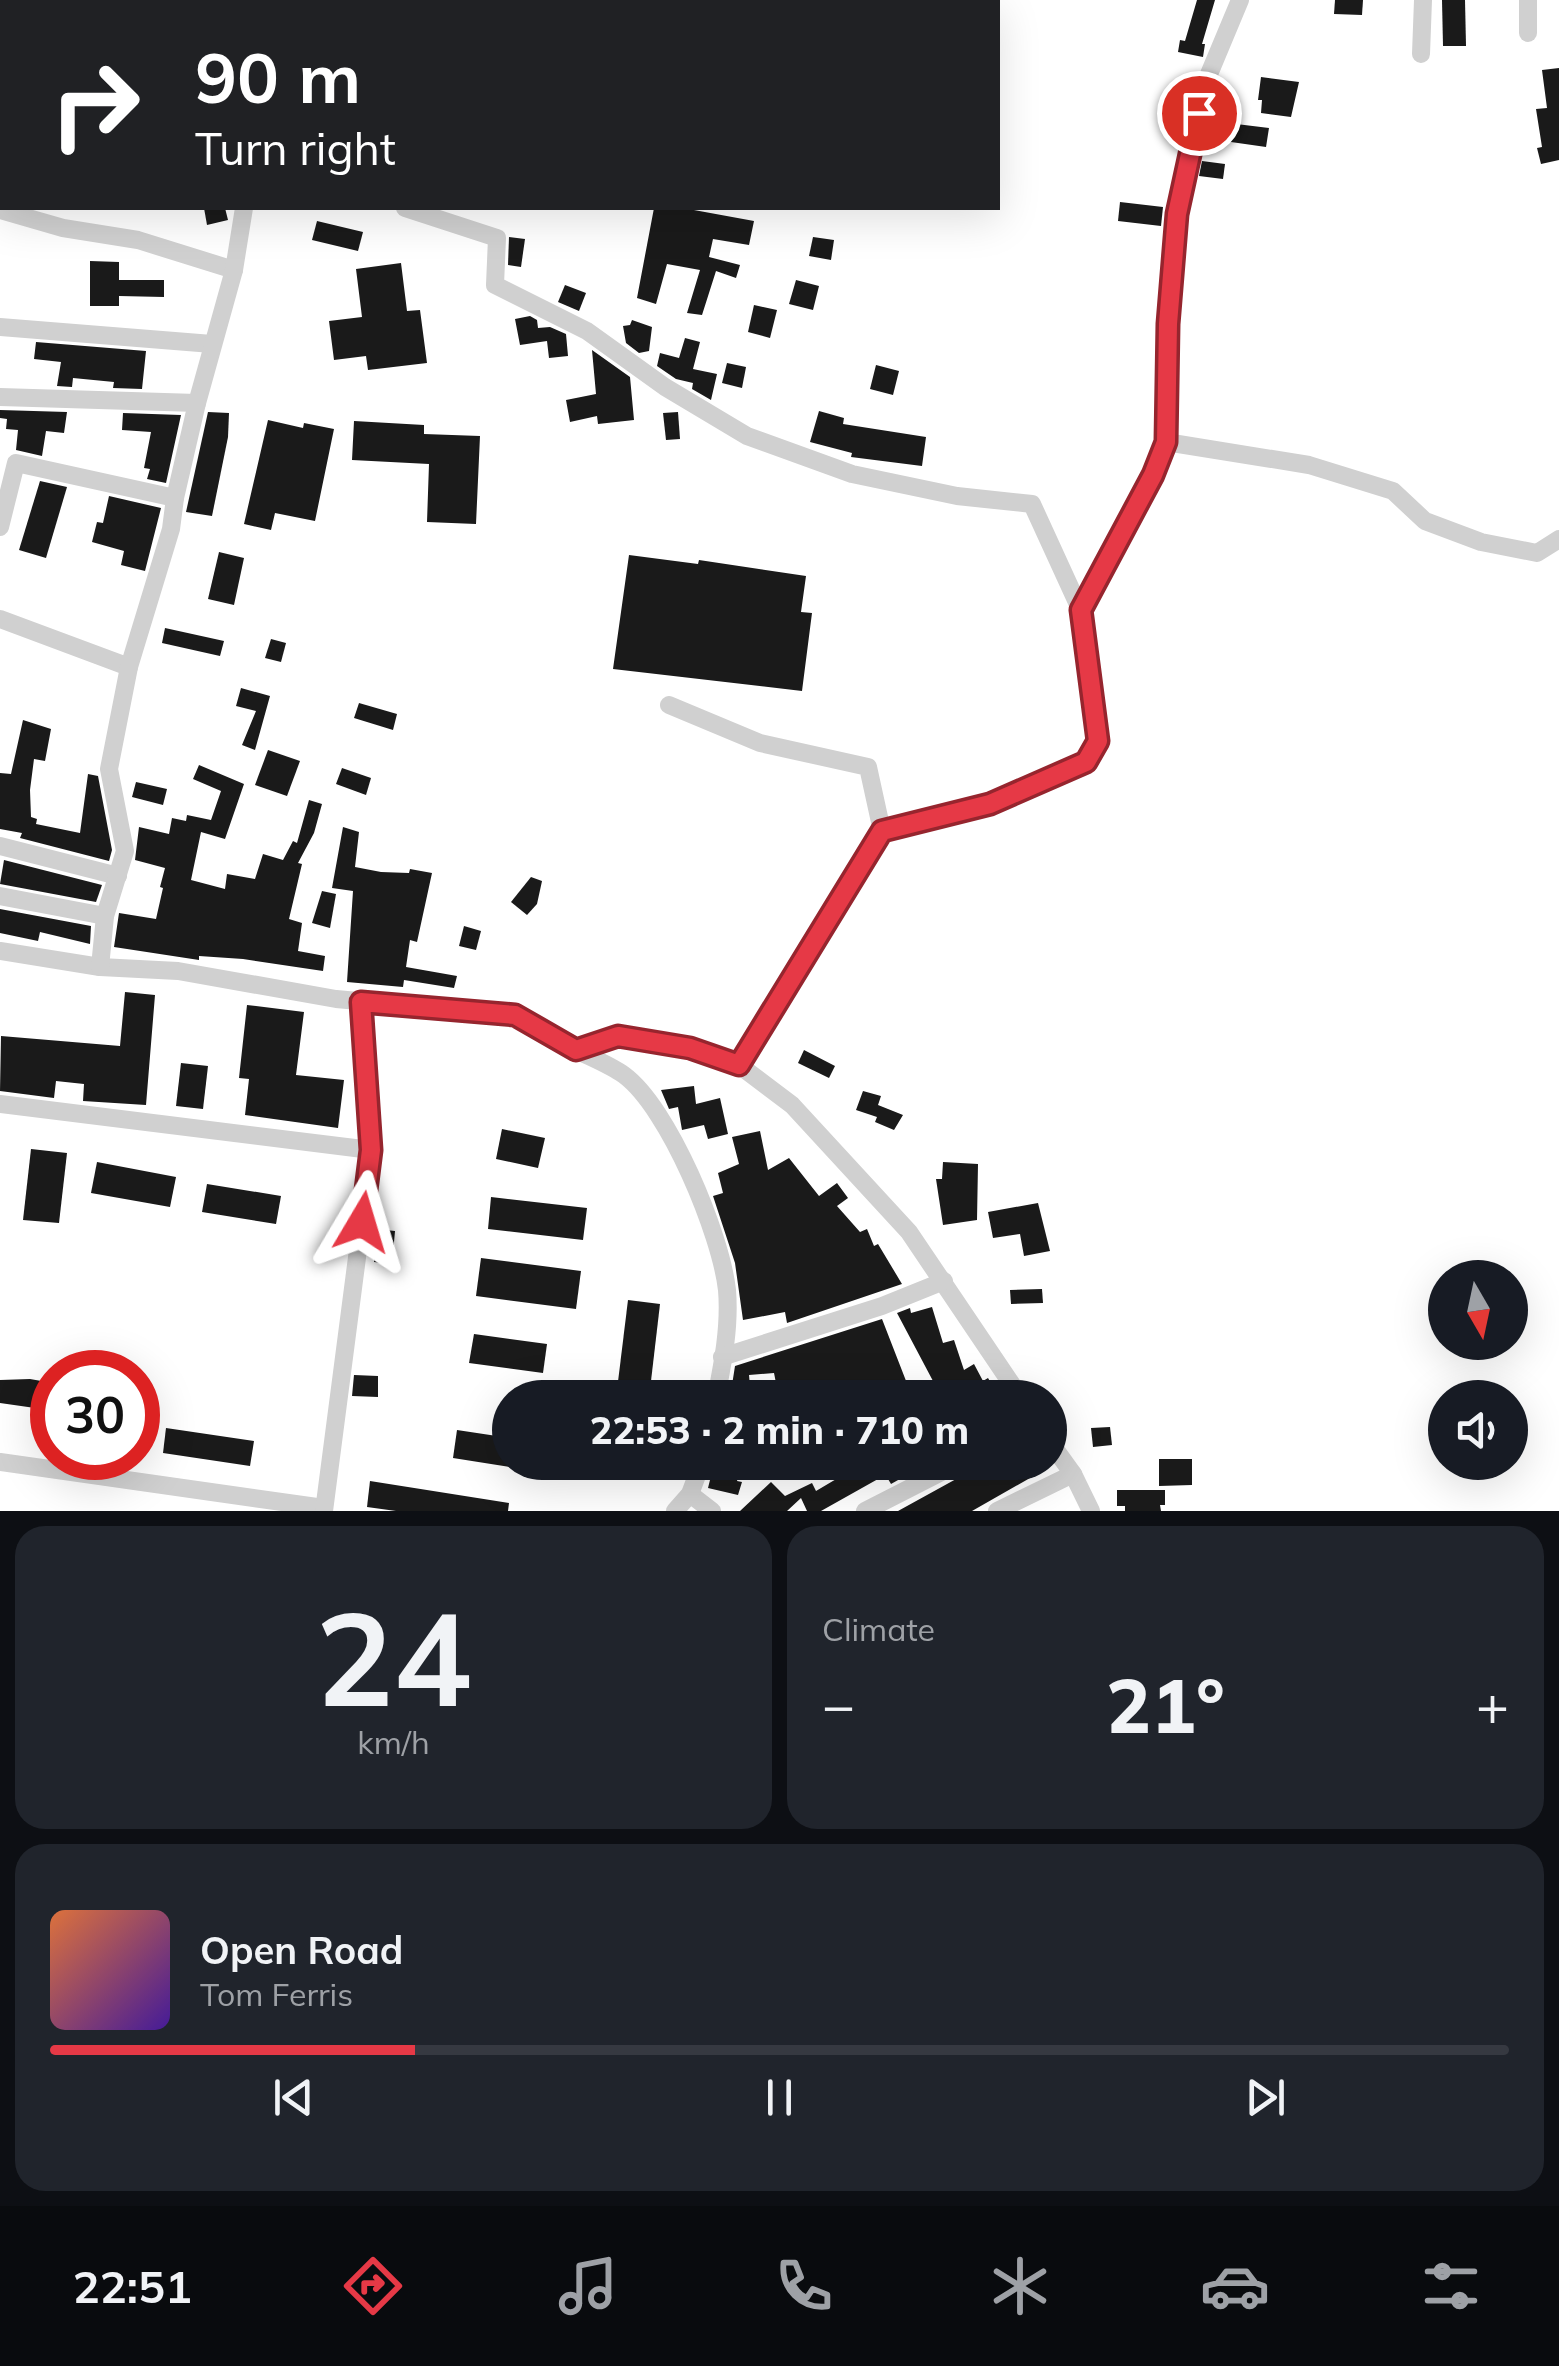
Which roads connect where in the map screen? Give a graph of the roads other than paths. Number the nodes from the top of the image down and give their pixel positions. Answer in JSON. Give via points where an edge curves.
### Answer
{"nodes":[{"id":1,"x":1240,"y":0,"type":"edge"},
{"id":2,"x":1423,"y":0,"type":"edge"},
{"id":3,"x":1528,"y":0,"type":"edge"},
{"id":4,"x":1528,"y":33,"type":"dead end"},
{"id":5,"x":1422,"y":54,"type":"dead end"},
{"id":6,"x":0,"y":210,"type":"edge"},
{"id":7,"x":244,"y":210,"type":"edge"},
{"id":8,"x":411,"y":210,"type":"edge"},
{"id":9,"x":234,"y":270,"type":"junction"},
{"id":10,"x":0,"y":327,"type":"edge"},
{"id":11,"x":212,"y":344,"type":"junction"},
{"id":12,"x":0,"y":397,"type":"edge"},
{"id":13,"x":197,"y":404,"type":"junction"},
{"id":14,"x":1166,"y":442,"type":"junction"},
{"id":15,"x":175,"y":498,"type":"junction"},
{"id":16,"x":0,"y":527,"type":"edge"},
{"id":17,"x":1559,"y":539,"type":"edge"},
{"id":18,"x":1081,"y":610,"type":"junction"},
{"id":19,"x":0,"y":619,"type":"edge"},
{"id":20,"x":129,"y":667,"type":"junction"},
{"id":21,"x":669,"y":704,"type":"dead end"},
{"id":22,"x":882,"y":831,"type":"junction"},
{"id":23,"x":0,"y":846,"type":"edge"},
{"id":24,"x":118,"y":876,"type":"junction"},
{"id":25,"x":0,"y":896,"type":"edge"},
{"id":26,"x":106,"y":916,"type":"junction"},
{"id":27,"x":0,"y":952,"type":"edge"},
{"id":28,"x":100,"y":966,"type":"junction"},
{"id":29,"x":361,"y":1002,"type":"junction"},
{"id":30,"x":576,"y":1050,"type":"junction"},
{"id":31,"x":739,"y":1065,"type":"junction"},
{"id":32,"x":0,"y":1104,"type":"edge"},
{"id":33,"x":371,"y":1150,"type":"junction"},
{"id":34,"x":944,"y":1281,"type":"junction"},
{"id":35,"x":722,"y":1357,"type":"junction"},
{"id":36,"x":719,"y":1380,"type":"edge"},
{"id":37,"x":1010,"y":1380,"type":"edge"},
{"id":38,"x":0,"y":1462,"type":"edge"},
{"id":39,"x":1067,"y":1466,"type":"edge"},
{"id":40,"x":1073,"y":1474,"type":"junction"},
{"id":41,"x":695,"y":1480,"type":"edge"},
{"id":42,"x":926,"y":1480,"type":"edge"},
{"id":43,"x":690,"y":1494,"type":"junction"},
{"id":44,"x":324,"y":1510,"type":"edge"},
{"id":45,"x":675,"y":1511,"type":"edge"},
{"id":46,"x":712,"y":1511,"type":"edge"},
{"id":47,"x":864,"y":1511,"type":"edge"},
{"id":48,"x":997,"y":1511,"type":"edge"},
{"id":49,"x":1091,"y":1511,"type":"edge"}],
"edges":[{"from":1,"to":14,"type":"street","via":[[1206,79],[1177,214]]},
{"from":2,"to":5,"type":"street"},
{"from":3,"to":4,"type":"street"},
{"from":6,"to":9,"type":"street","via":[[138,240]]},
{"from":7,"to":9,"type":"street"},
{"from":8,"to":18,"type":"street","via":[[497,238],[495,285],[587,331],[746,436],[852,474],[1032,504]]},
{"from":9,"to":11,"type":"street"},
{"from":10,"to":11,"type":"street"},
{"from":11,"to":13,"type":"street"},
{"from":12,"to":13,"type":"street"},
{"from":13,"to":15,"type":"street"},
{"from":14,"to":17,"type":"street","via":[[1309,466],[1392,490],[1425,520],[1481,542],[1537,553]]},
{"from":14,"to":18,"type":"street"},
{"from":15,"to":16,"type":"street","via":[[16,463]]},
{"from":15,"to":20,"type":"street"},
{"from":18,"to":22,"type":"street","via":[[1098,741],[1086,762],[990,804]]},
{"from":19,"to":20,"type":"street"},
{"from":20,"to":24,"type":"street","via":[[109,769],[124,852]]},
{"from":21,"to":22,"type":"street","via":[[760,742],[868,767]]},
{"from":22,"to":31,"type":"street"},
{"from":23,"to":24,"type":"street"},
{"from":24,"to":26,"type":"street"},
{"from":25,"to":26,"type":"street"},
{"from":26,"to":28,"type":"street"},
{"from":27,"to":28,"type":"street"},
{"from":28,"to":29,"type":"street","via":[[178,971]]},
{"from":29,"to":30,"type":"street","via":[[515,1015]]},
{"from":29,"to":33,"type":"street"},
{"from":30,"to":31,"type":"street","via":[[618,1036],[690,1048]]},
{"from":30,"to":35,"type":"street","via":[[626,1076],[660,1117],[695,1185],[726,1286]]},
{"from":31,"to":34,"type":"street","via":[[792,1106],[855,1172]]},
{"from":32,"to":33,"type":"street"},
{"from":33,"to":44,"type":"street"},
{"from":34,"to":35,"type":"street"},
{"from":34,"to":37,"type":"street"},
{"from":35,"to":36,"type":"street"},
{"from":38,"to":44,"type":"street"},
{"from":39,"to":40,"type":"street"},
{"from":40,"to":48,"type":"street"},
{"from":40,"to":49,"type":"street"},
{"from":41,"to":43,"type":"street"},
{"from":42,"to":47,"type":"street"},
{"from":43,"to":45,"type":"street"},
{"from":43,"to":46,"type":"street"}]}
